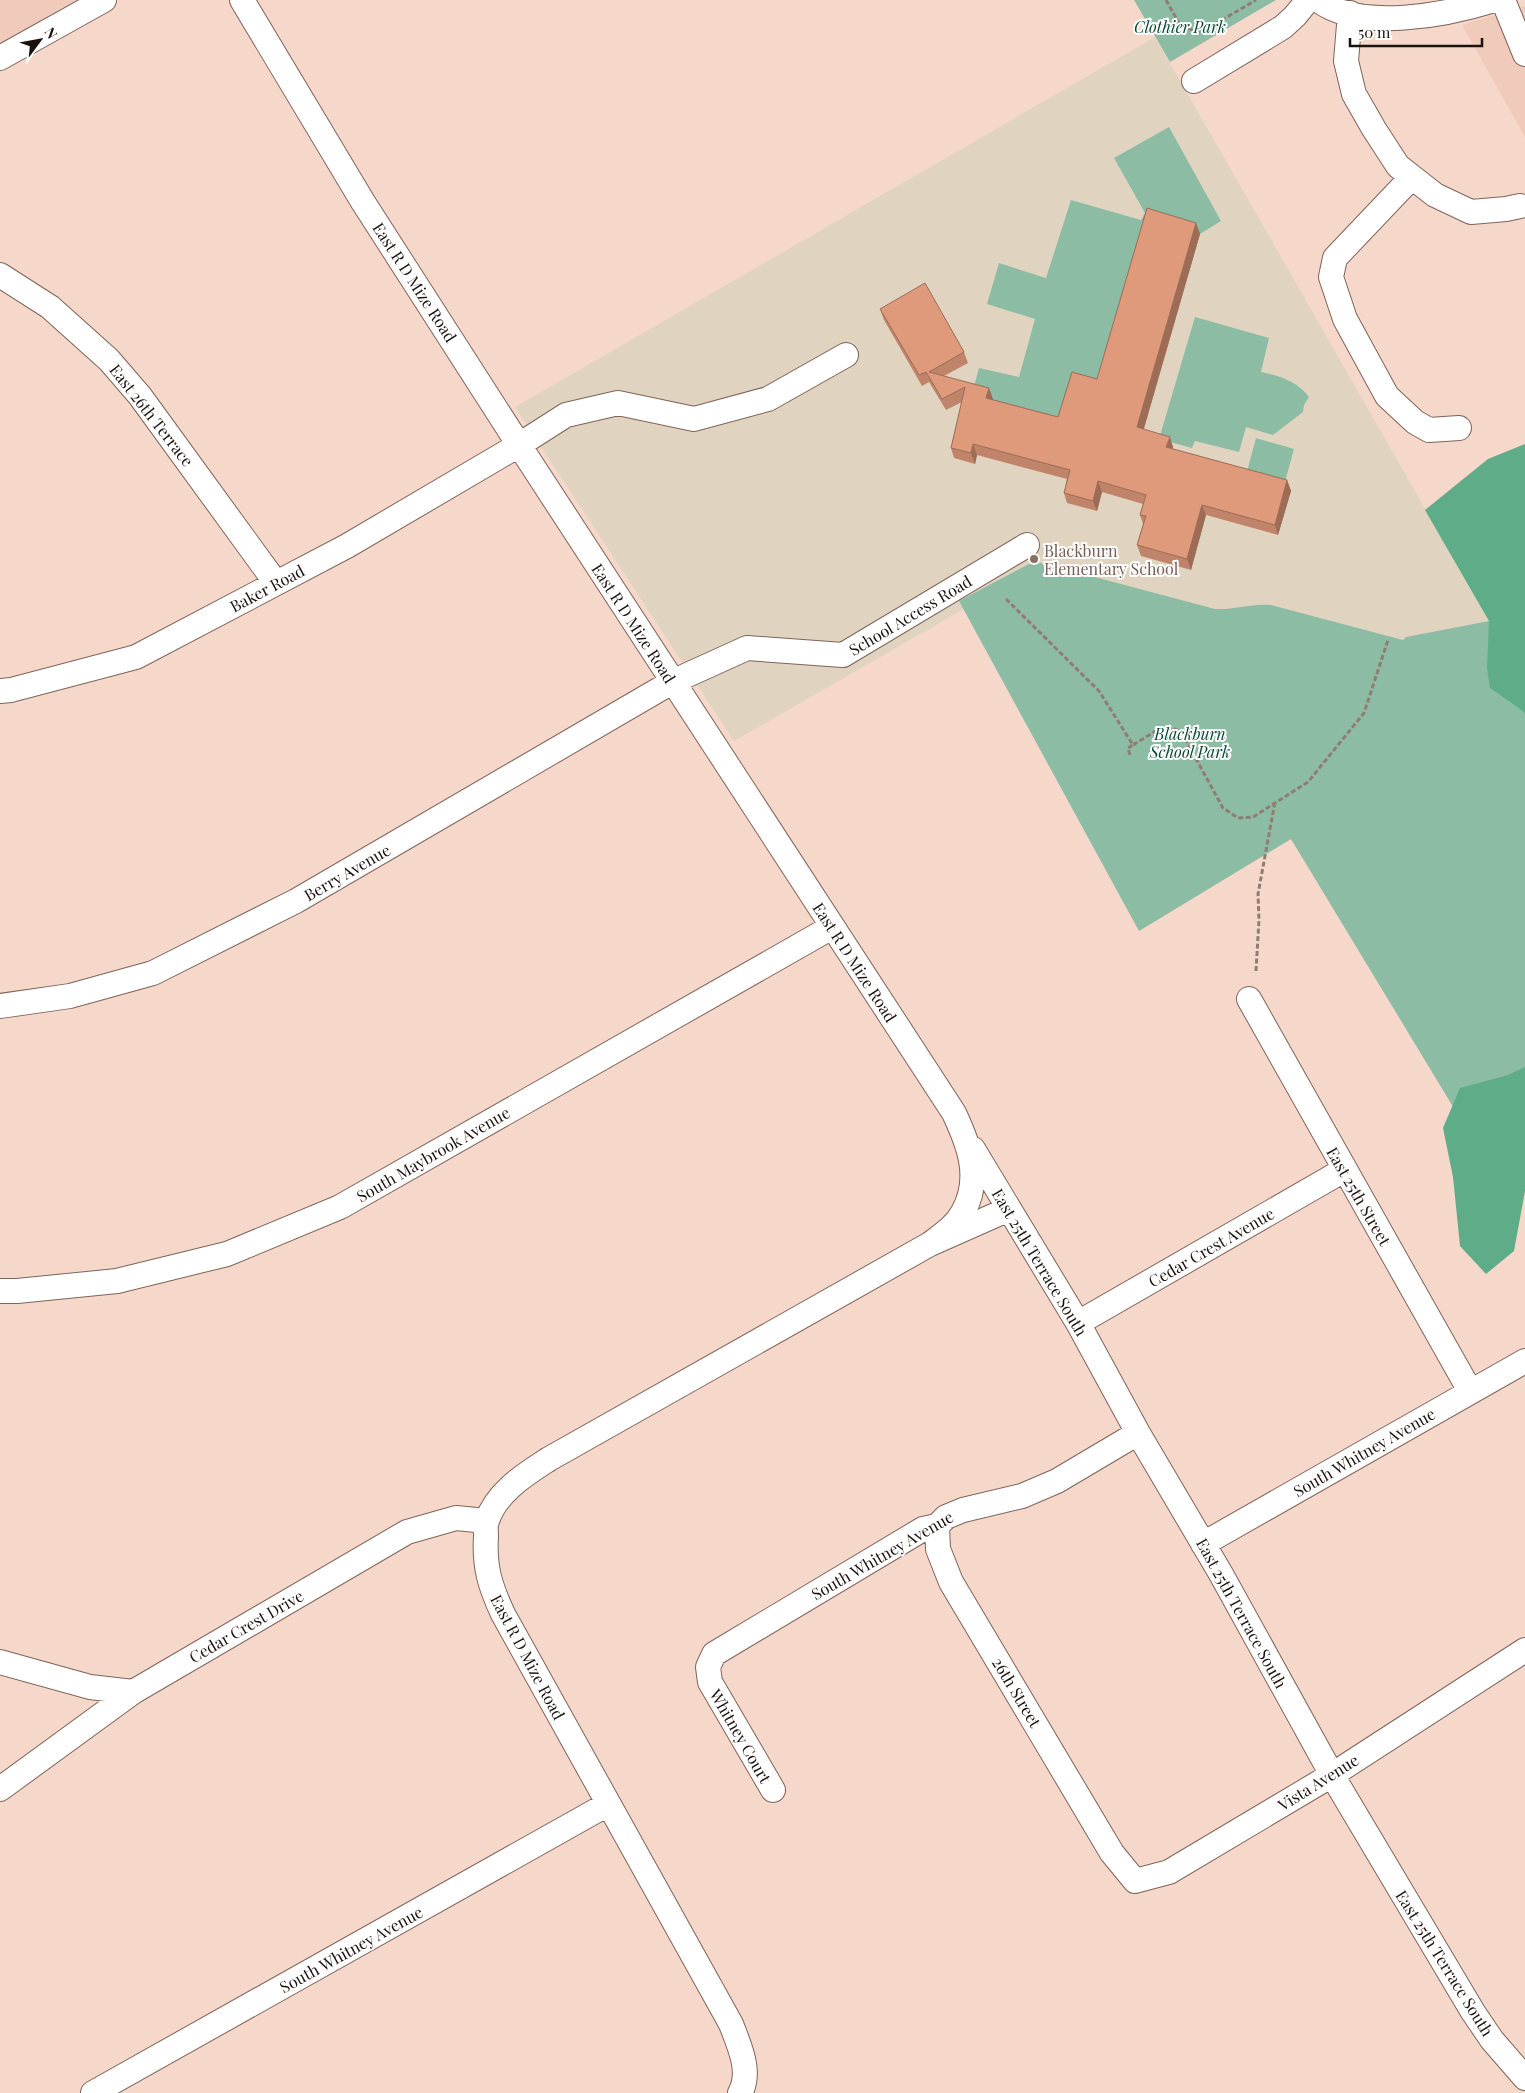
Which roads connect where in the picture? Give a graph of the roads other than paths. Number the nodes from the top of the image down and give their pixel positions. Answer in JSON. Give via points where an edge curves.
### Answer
{"nodes":[{"id":1,"x":104,"y":0,"type":"edge"},
{"id":2,"x":242,"y":0,"type":"edge"},
{"id":3,"x":1308,"y":0,"type":"edge"},
{"id":4,"x":1318,"y":0,"type":"edge"},
{"id":5,"x":1494,"y":0,"type":"edge"},
{"id":6,"x":1503,"y":0,"type":"edge"},
{"id":7,"x":1350,"y":14,"type":"junction"},
{"id":8,"x":1525,"y":54,"type":"edge"},
{"id":9,"x":0,"y":58,"type":"edge"},
{"id":10,"x":1194,"y":81,"type":"dead end"},
{"id":11,"x":1412,"y":177,"type":"junction"},
{"id":12,"x":1520,"y":206,"type":"dead end"},
{"id":13,"x":0,"y":276,"type":"edge"},
{"id":14,"x":846,"y":356,"type":"dead end"},
{"id":15,"x":1459,"y":428,"type":"dead end"},
{"id":16,"x":519,"y":445,"type":"junction"},
{"id":17,"x":1027,"y":545,"type":"dead end"},
{"id":18,"x":276,"y":583,"type":"junction"},
{"id":19,"x":672,"y":682,"type":"junction"},
{"id":20,"x":0,"y":691,"type":"edge"},
{"id":21,"x":832,"y":927,"type":"junction"},
{"id":22,"x":1248,"y":999,"type":"dead end"},
{"id":23,"x":0,"y":1006,"type":"edge"},
{"id":24,"x":968,"y":1142,"type":"junction"},
{"id":25,"x":1344,"y":1170,"type":"junction"},
{"id":26,"x":1009,"y":1209,"type":"junction"},
{"id":27,"x":930,"y":1244,"type":"junction"},
{"id":28,"x":0,"y":1291,"type":"edge"},
{"id":29,"x":1078,"y":1323,"type":"junction"},
{"id":30,"x":1525,"y":1361,"type":"edge"},
{"id":31,"x":1470,"y":1392,"type":"junction"},
{"id":32,"x":1138,"y":1433,"type":"junction"},
{"id":33,"x":486,"y":1521,"type":"junction"},
{"id":34,"x":937,"y":1526,"type":"junction"},
{"id":35,"x":1203,"y":1544,"type":"junction"},
{"id":36,"x":1525,"y":1651,"type":"edge"},
{"id":37,"x":714,"y":1654,"type":"joint"},
{"id":38,"x":0,"y":1662,"type":"edge"},
{"id":39,"x":133,"y":1692,"type":"junction"},
{"id":40,"x":1332,"y":1775,"type":"junction"},
{"id":41,"x":0,"y":1790,"type":"edge"},
{"id":42,"x":773,"y":1790,"type":"dead end"},
{"id":43,"x":608,"y":1804,"type":"junction"},
{"id":44,"x":1112,"y":1853,"type":"joint"},
{"id":45,"x":1525,"y":2078,"type":"edge"},
{"id":46,"x":748,"y":2091,"type":"edge"},
{"id":47,"x":93,"y":2093,"type":"edge"}],
"edges":[{"from":1,"to":9,"type":"street"},
{"from":2,"to":16,"type":"street","name":"East R D Mize Road","via":[[363,202]]},
{"from":3,"to":10,"type":"street","via":[[1283,27]]},
{"from":4,"to":7,"type":"street"},
{"from":5,"to":7,"type":"street","via":[[1406,18],[1362,18]]},
{"from":6,"to":8,"type":"street"},
{"from":7,"to":11,"type":"street","via":[[1346,61],[1354,94],[1398,166]]},
{"from":11,"to":12,"type":"street","via":[[1435,194],[1471,212]]},
{"from":11,"to":15,"type":"street","via":[[1336,258],[1330,277],[1345,319],[1387,396],[1415,422],[1429,430]]},
{"from":13,"to":18,"type":"street","name":"East 26th Terrace","via":[[50,307],[109,360],[140,396]]},
{"from":14,"to":16,"type":"street","name":"Baker Road","via":[[768,399],[694,419],[618,403],[566,415]]},
{"from":16,"to":18,"type":"street","name":"Baker Road","via":[[347,546]]},
{"from":16,"to":19,"type":"street","name":"East R D Mize Road"},
{"from":17,"to":19,"type":"street","name":"School Access Road","via":[[843,655],[747,648]]},
{"from":18,"to":20,"type":"street","name":"Baker Road","via":[[136,657]]},
{"from":19,"to":21,"type":"street","name":"East R D Mize Road"},
{"from":19,"to":23,"type":"street","name":"Berry Avenue","via":[[296,901],[153,973],[70,996]]},
{"from":21,"to":24,"type":"street","name":"East R D Mize Road","via":[[954,1113]]},
{"from":21,"to":28,"type":"street","name":"South Maybrook Avenue","via":[[340,1207],[227,1254],[126,1279]]},
{"from":22,"to":25,"type":"street","name":"East 25th Street"},
{"from":24,"to":26,"type":"street","name":"East 25th Terrace South"},
{"from":24,"to":27,"type":"street","name":"East R D Mize Road","via":[[973,1170],[971,1191],[963,1213]]},
{"from":25,"to":29,"type":"street","name":"Cedar Crest Avenue"},
{"from":25,"to":31,"type":"street","name":"East 25th Street"},
{"from":26,"to":27,"type":"street","name":"East R D Mize Road"},
{"from":26,"to":29,"type":"street","name":"East 25th Terrace South"},
{"from":27,"to":33,"type":"street","name":"East R D Mize Road","via":[[549,1459],[508,1490]]},
{"from":29,"to":32,"type":"street","name":"East 25th Terrace South"},
{"from":30,"to":31,"type":"street","name":"South Whitney Avenue"},
{"from":31,"to":35,"type":"street","name":"South Whitney Avenue"},
{"from":32,"to":34,"type":"street","name":"South Whitney Avenue","via":[[1057,1481],[1022,1496],[963,1510],[946,1517]]},
{"from":32,"to":35,"type":"street","name":"East 25th Terrace South"},
{"from":33,"to":39,"type":"street","name":"Cedar Crest Drive","via":[[456,1518],[407,1532]]},
{"from":33,"to":43,"type":"street","name":"East R D Mize Road","via":[[486,1568],[491,1589]]},
{"from":34,"to":37,"type":"street","name":"South Whitney Avenue","via":[[923,1529]]},
{"from":34,"to":44,"type":"street","name":"26th Street","via":[[938,1549],[951,1582]]},
{"from":35,"to":40,"type":"street","name":"East 25th Terrace South"},
{"from":36,"to":40,"type":"street","name":"Vista Avenue"},
{"from":37,"to":42,"type":"street","name":"Whitney Court","via":[[708,1667],[710,1682]]},
{"from":38,"to":39,"type":"street","via":[[90,1687]]},
{"from":39,"to":41,"type":"street","name":"Cedar Crest Drive"},
{"from":40,"to":44,"type":"street","name":"Vista Avenue","via":[[1169,1872],[1134,1881]]},
{"from":40,"to":45,"type":"street","name":"East 25th Terrace South","via":[[1473,2012]]},
{"from":43,"to":46,"type":"street","name":"East R D Mize Road","via":[[731,2024],[744,2061]]},
{"from":43,"to":47,"type":"street","name":"South Whitney Avenue"}]}
